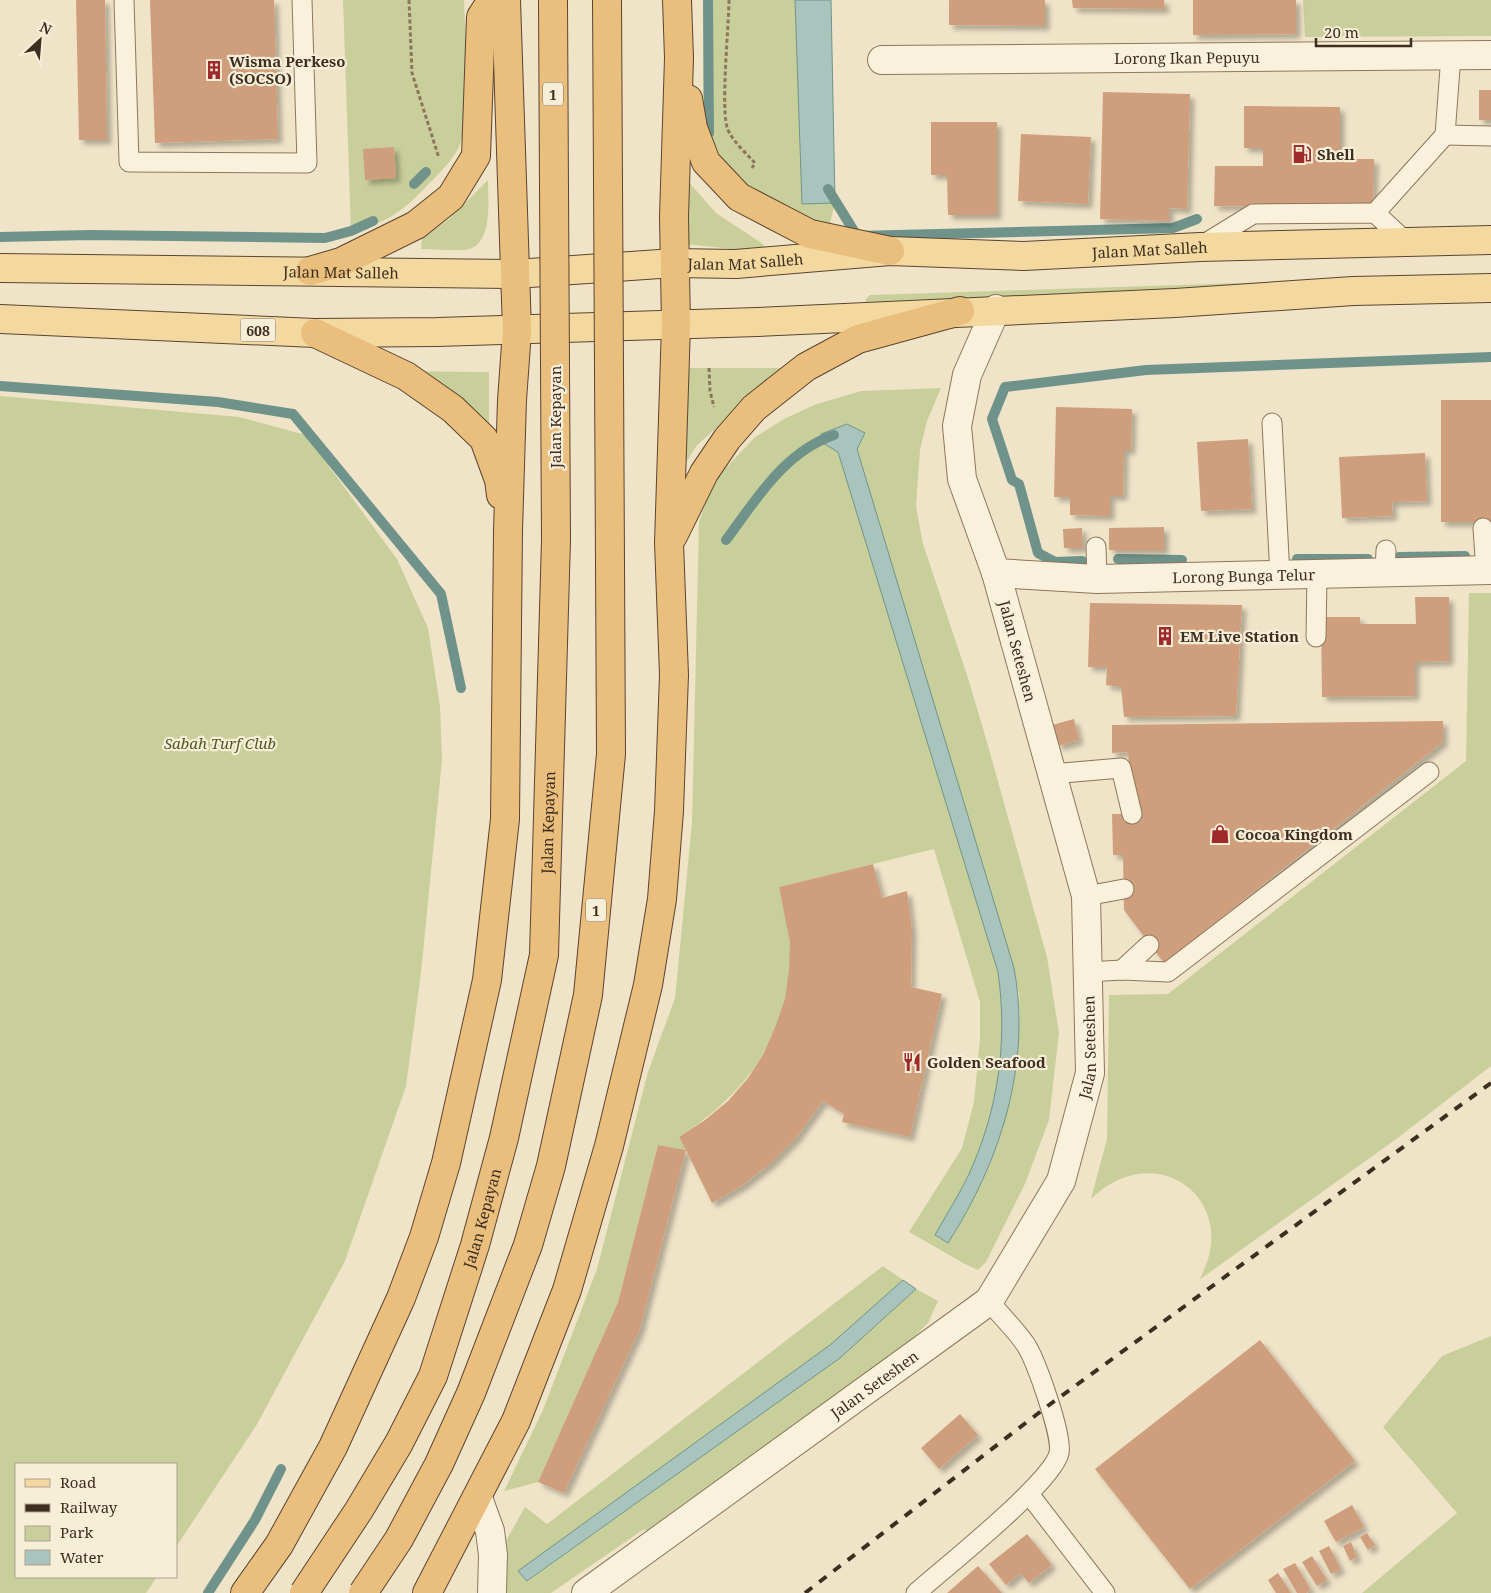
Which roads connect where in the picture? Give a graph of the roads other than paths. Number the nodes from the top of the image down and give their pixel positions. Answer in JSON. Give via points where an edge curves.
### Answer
{"nodes":[{"id":1,"x":124,"y":0,"type":"edge"},
{"id":2,"x":302,"y":0,"type":"edge"},
{"id":3,"x":492,"y":0,"type":"edge"},
{"id":4,"x":506,"y":0,"type":"edge"},
{"id":5,"x":553,"y":0,"type":"edge"},
{"id":6,"x":607,"y":0,"type":"edge"},
{"id":7,"x":677,"y":0,"type":"edge"},
{"id":8,"x":1451,"y":55,"type":"junction"},
{"id":9,"x":1491,"y":55,"type":"edge"},
{"id":10,"x":679,"y":58,"type":"junction"},
{"id":11,"x":882,"y":60,"type":"dead end"},
{"id":12,"x":1445,"y":135,"type":"junction"},
{"id":13,"x":1491,"y":136,"type":"edge"},
{"id":14,"x":1375,"y":213,"type":"junction"},
{"id":15,"x":1491,"y":240,"type":"edge"},
{"id":16,"x":1405,"y":241,"type":"junction"},
{"id":17,"x":1200,"y":247,"type":"junction"},
{"id":18,"x":890,"y":251,"type":"junction"},
{"id":19,"x":674,"y":262,"type":"junction"},
{"id":20,"x":0,"y":268,"type":"edge"},
{"id":21,"x":310,"y":271,"type":"junction"},
{"id":22,"x":515,"y":274,"type":"junction"},
{"id":23,"x":1491,"y":288,"type":"edge"},
{"id":24,"x":996,"y":309,"type":"junction"},
{"id":25,"x":960,"y":311,"type":"junction"},
{"id":26,"x":0,"y":319,"type":"edge"},
{"id":27,"x":676,"y":325,"type":"junction"},
{"id":28,"x":517,"y":331,"type":"junction"},
{"id":29,"x":315,"y":333,"type":"junction"},
{"id":30,"x":1272,"y":423,"type":"dead end"},
{"id":31,"x":1483,"y":528,"type":"dead end"},
{"id":32,"x":508,"y":531,"type":"junction"},
{"id":33,"x":670,"y":543,"type":"junction"},
{"id":34,"x":1096,"y":547,"type":"dead end"},
{"id":35,"x":1488,"y":571,"type":"edge"},
{"id":36,"x":996,"y":573,"type":"junction"},
{"id":37,"x":1280,"y":576,"type":"junction"},
{"id":38,"x":1317,"y":576,"type":"junction"},
{"id":39,"x":1097,"y":579,"type":"junction"},
{"id":40,"x":1316,"y":637,"type":"dead end"},
{"id":41,"x":1429,"y":772,"type":"dead end"},
{"id":42,"x":1052,"y":774,"type":"junction"},
{"id":43,"x":1132,"y":814,"type":"dead end"},
{"id":44,"x":1124,"y":889,"type":"dead end"},
{"id":45,"x":1086,"y":896,"type":"junction"},
{"id":46,"x":1150,"y":945,"type":"dead end"},
{"id":47,"x":1122,"y":970,"type":"junction"},
{"id":48,"x":1088,"y":972,"type":"junction"},
{"id":49,"x":989,"y":1301,"type":"junction"},
{"id":50,"x":1029,"y":1494,"type":"junction"},
{"id":51,"x":478,"y":1498,"type":"junction"},
{"id":52,"x":586,"y":1590,"type":"edge"},
{"id":53,"x":245,"y":1593,"type":"edge"},
{"id":54,"x":304,"y":1593,"type":"edge"},
{"id":55,"x":363,"y":1593,"type":"edge"},
{"id":56,"x":428,"y":1593,"type":"edge"},
{"id":57,"x":492,"y":1593,"type":"edge"},
{"id":58,"x":916,"y":1593,"type":"edge"},
{"id":59,"x":1105,"y":1593,"type":"edge"}],
"edges":[{"from":1,"to":2,"type":"lane","via":[[129,162],[308,164]]},
{"from":3,"to":21,"type":"highway","via":[[481,16],[476,156],[451,197],[416,225],[341,262]]},
{"from":4,"to":22,"type":"highway"},
{"from":5,"to":54,"type":"highway","name":"Jalan Kepayan","number":"1","bridge":true,"via":[[556,540],[544,955],[504,1138],[475,1245],[433,1376],[399,1443]]},
{"from":6,"to":55,"type":"highway","number":"1","bridge":true,"via":[[610,754],[588,995],[551,1166],[528,1245],[471,1393],[439,1464],[398,1540]]},
{"from":7,"to":10,"type":"highway"},
{"from":8,"to":9,"type":"street","name":"Lorong Ikan Pepuyu"},
{"from":8,"to":11,"type":"street","name":"Lorong Ikan Pepuyu"},
{"from":8,"to":12,"type":"lane"},
{"from":10,"to":18,"type":"highway","via":[[693,128],[706,162],[739,197],[810,234]]},
{"from":10,"to":19,"type":"highway"},
{"from":12,"to":13,"type":"lane"},
{"from":12,"to":14,"type":"lane"},
{"from":14,"to":16,"type":"lane"},
{"from":14,"to":17,"type":"lane","via":[[1253,214]]},
{"from":15,"to":16,"type":"main road","name":"Jalan Mat Salleh"},
{"from":16,"to":17,"type":"main road","name":"Jalan Mat Salleh"},
{"from":17,"to":18,"type":"main road","name":"Jalan Mat Salleh","via":[[1024,256]]},
{"from":18,"to":19,"type":"main road","name":"Jalan Mat Salleh","via":[[736,264]]},
{"from":19,"to":22,"type":"main road","name":"Jalan Mat Salleh"},
{"from":19,"to":27,"type":"highway"},
{"from":20,"to":21,"type":"main road","name":"Jalan Mat Salleh"},
{"from":21,"to":22,"type":"main road","name":"Jalan Mat Salleh"},
{"from":22,"to":28,"type":"highway"},
{"from":23,"to":24,"type":"main road","via":[[1354,291]]},
{"from":24,"to":25,"type":"main road"},
{"from":24,"to":36,"type":"street","name":"Jalan Seteshen","via":[[966,375],[957,426],[962,479]]},
{"from":25,"to":27,"type":"main road"},
{"from":25,"to":33,"type":"highway","via":[[858,339],[806,367],[754,408],[704,473]]},
{"from":26,"to":29,"type":"main road","number":"608"},
{"from":27,"to":28,"type":"main road","number":"608"},
{"from":27,"to":33,"type":"highway"},
{"from":28,"to":29,"type":"main road","number":"608"},
{"from":28,"to":32,"type":"highway"},
{"from":29,"to":32,"type":"highway","via":[[406,376],[453,409],[484,439],[499,480]]},
{"from":30,"to":37,"type":"lane"},
{"from":31,"to":35,"type":"lane"},
{"from":32,"to":53,"type":"highway","via":[[505,819],[487,980],[446,1164],[401,1298],[333,1447],[279,1545]]},
{"from":33,"to":51,"type":"highway","via":[[674,675],[669,811],[662,899],[648,985],[609,1146],[567,1290],[516,1421]]},
{"from":34,"to":39,"type":"lane"},
{"from":35,"to":38,"type":"street","name":"Lorong Bunga Telur","via":[[1386,562]]},
{"from":36,"to":39,"type":"street","name":"Lorong Bunga Telur"},
{"from":36,"to":42,"type":"street","name":"Jalan Seteshen"},
{"from":37,"to":38,"type":"street","name":"Lorong Bunga Telur"},
{"from":37,"to":39,"type":"street","name":"Lorong Bunga Telur"},
{"from":38,"to":40,"type":"lane"},
{"from":41,"to":47,"type":"lane","via":[[1168,972]]},
{"from":42,"to":43,"type":"lane","via":[[1121,768]]},
{"from":42,"to":45,"type":"street","name":"Jalan Seteshen"},
{"from":44,"to":45,"type":"lane"},
{"from":45,"to":48,"type":"street","name":"Jalan Seteshen"},
{"from":46,"to":47,"type":"lane"},
{"from":47,"to":48,"type":"lane"},
{"from":48,"to":49,"type":"street","name":"Jalan Seteshen","via":[[1090,1073],[1061,1181]]},
{"from":49,"to":50,"type":"lane","via":[[1026,1346],[1056,1420],[1060,1452],[1054,1466]]},
{"from":49,"to":52,"type":"street","name":"Jalan Seteshen"},
{"from":50,"to":58,"type":"lane"},
{"from":50,"to":59,"type":"lane"},
{"from":51,"to":56,"type":"highway"},
{"from":51,"to":57,"type":"street","via":[[490,1531]]}]}
